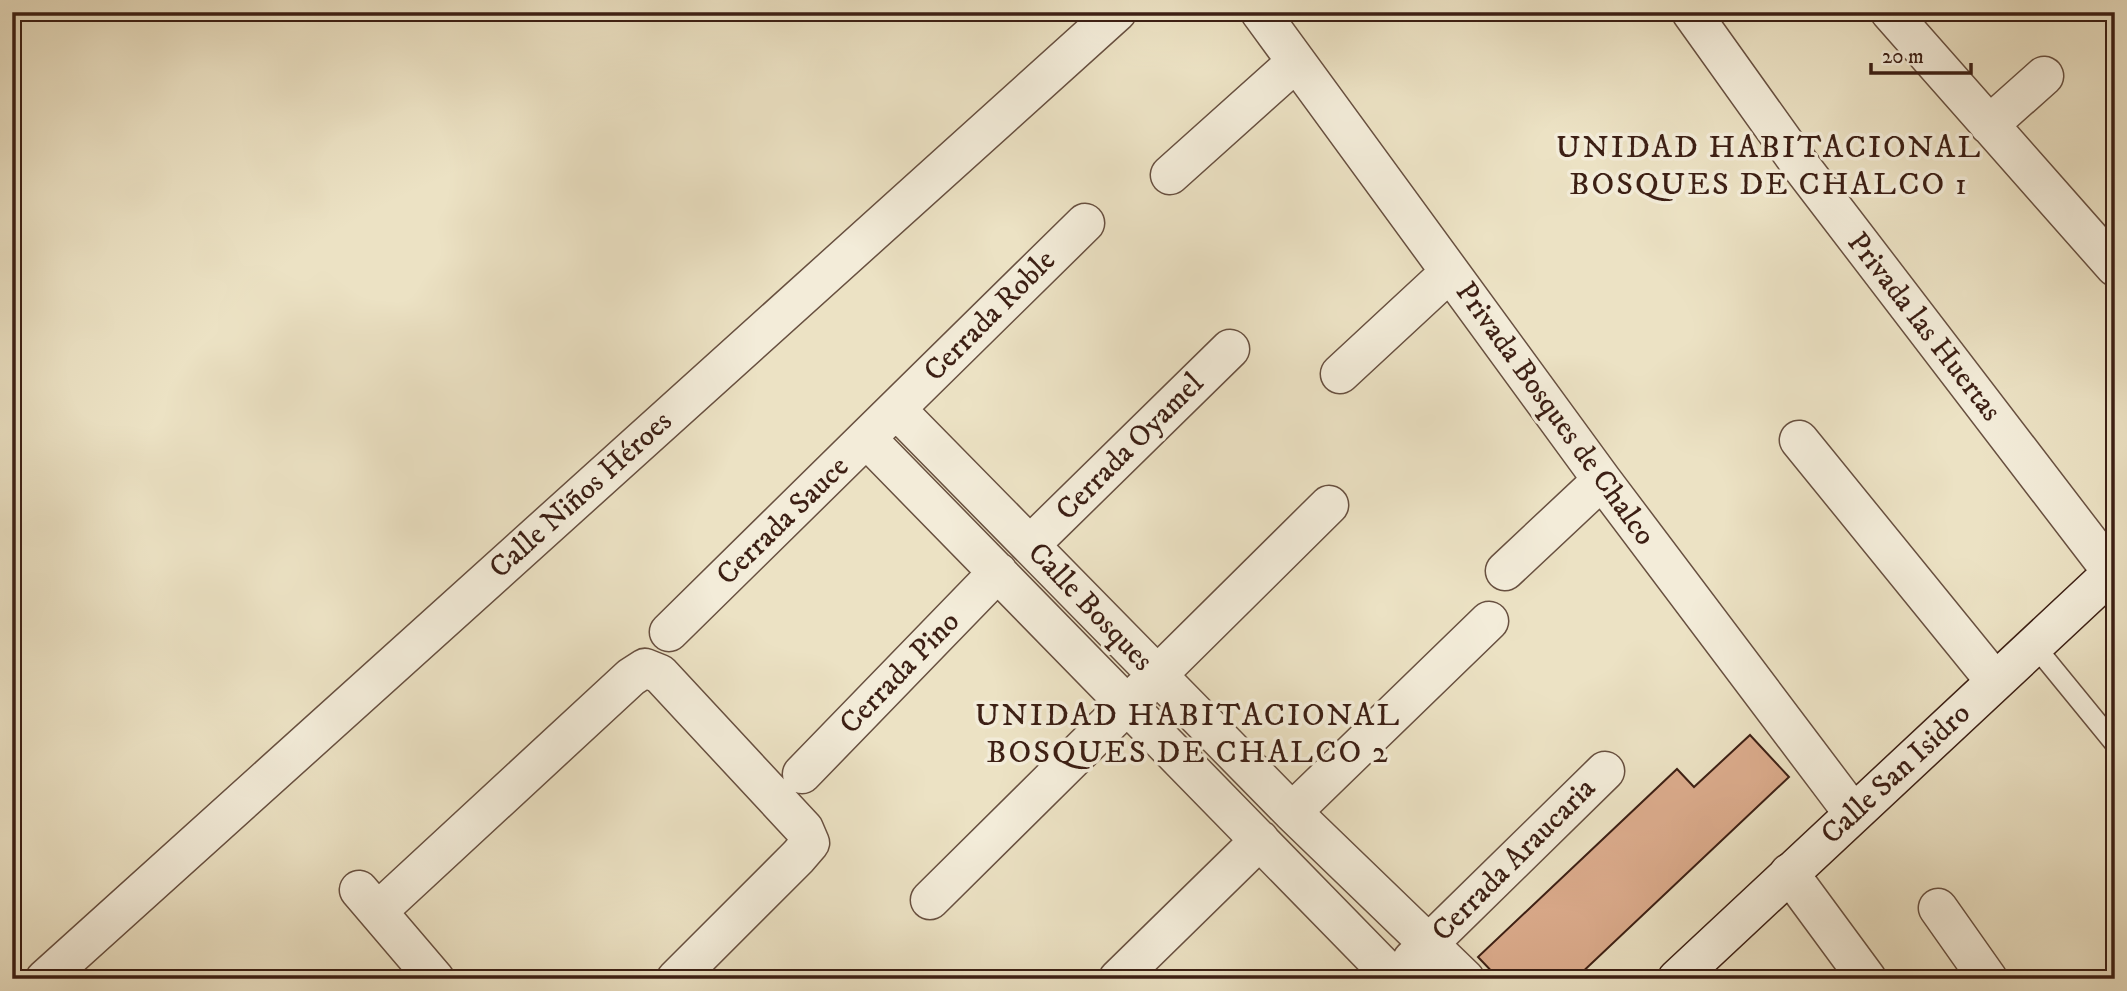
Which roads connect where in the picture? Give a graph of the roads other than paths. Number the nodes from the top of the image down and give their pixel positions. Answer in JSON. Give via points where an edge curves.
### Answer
{"nodes":[{"id":1,"x":1117,"y":12,"type":"edge"},
{"id":2,"x":1261,"y":12,"type":"edge"},
{"id":3,"x":1691,"y":12,"type":"edge"},
{"id":4,"x":1890,"y":12,"type":"edge"},
{"id":5,"x":1296,"y":62,"type":"junction"},
{"id":6,"x":2044,"y":76,"type":"dead end"},
{"id":7,"x":1989,"y":125,"type":"junction"},
{"id":8,"x":1170,"y":175,"type":"dead end"},
{"id":9,"x":1085,"y":223,"type":"dead end"},
{"id":10,"x":2115,"y":267,"type":"edge"},
{"id":11,"x":1450,"y":272,"type":"junction"},
{"id":12,"x":1230,"y":349,"type":"dead end"},
{"id":13,"x":1340,"y":374,"type":"dead end"},
{"id":14,"x":896,"y":409,"type":"junction"},
{"id":15,"x":867,"y":439,"type":"junction"},
{"id":16,"x":1799,"y":440,"type":"dead end"},
{"id":17,"x":1602,"y":480,"type":"junction"},
{"id":18,"x":1329,"y":505,"type":"dead end"},
{"id":19,"x":1030,"y":545,"type":"junction"},
{"id":20,"x":2113,"y":570,"type":"edge"},
{"id":21,"x":1505,"y":571,"type":"dead end"},
{"id":22,"x":998,"y":572,"type":"junction"},
{"id":23,"x":1489,"y":621,"type":"dead end"},
{"id":24,"x":669,"y":632,"type":"dead end"},
{"id":25,"x":2034,"y":645,"type":"junction"},
{"id":26,"x":1156,"y":675,"type":"junction"},
{"id":27,"x":1995,"y":681,"type":"junction"},
{"id":28,"x":1126,"y":705,"type":"junction"},
{"id":29,"x":2115,"y":744,"type":"edge"},
{"id":30,"x":1605,"y":771,"type":"dead end"},
{"id":31,"x":802,"y":774,"type":"dead end"},
{"id":32,"x":1293,"y":812,"type":"junction"},
{"id":33,"x":1853,"y":813,"type":"junction"},
{"id":34,"x":1260,"y":840,"type":"junction"},
{"id":35,"x":1788,"y":873,"type":"junction"},
{"id":36,"x":930,"y":900,"type":"dead end"},
{"id":37,"x":1938,"y":908,"type":"dead end"},
{"id":38,"x":1429,"y":944,"type":"junction"},
{"id":39,"x":86,"y":964,"type":"edge"},
{"id":40,"x":1394,"y":978,"type":"edge"},
{"id":41,"x":45,"y":979,"type":"edge"},
{"id":42,"x":435,"y":979,"type":"edge"},
{"id":43,"x":676,"y":979,"type":"edge"},
{"id":44,"x":1118,"y":979,"type":"edge"},
{"id":45,"x":1465,"y":979,"type":"edge"},
{"id":46,"x":1677,"y":979,"type":"edge"},
{"id":47,"x":1867,"y":979,"type":"edge"},
{"id":48,"x":1988,"y":979,"type":"edge"}],
"edges":[{"from":1,"to":39,"type":"street","name":"Calle Niños Héroes"},
{"from":2,"to":5,"type":"street","name":"Privada Bosques de Chalco"},
{"from":3,"to":20,"type":"street","name":"Privada las Huertas","via":[[1801,166]]},
{"from":4,"to":7,"type":"street"},
{"from":5,"to":8,"type":"street"},
{"from":5,"to":11,"type":"street","name":"Privada Bosques de Chalco"},
{"from":6,"to":7,"type":"street"},
{"from":7,"to":10,"type":"street"},
{"from":9,"to":14,"type":"street","name":"Cerrada Roble"},
{"from":11,"to":13,"type":"street"},
{"from":11,"to":17,"type":"street","name":"Privada Bosques de Chalco"},
{"from":12,"to":19,"type":"street","name":"Cerrada Oyamel"},
{"from":14,"to":15,"type":"street","name":"Cerrada Sauce"},
{"from":14,"to":19,"type":"street","name":"Calle Bosques"},
{"from":15,"to":22,"type":"street","name":"Calle Bosques"},
{"from":15,"to":24,"type":"street","name":"Cerrada Sauce"},
{"from":16,"to":27,"type":"street"},
{"from":17,"to":21,"type":"street"},
{"from":17,"to":33,"type":"street","name":"Privada Bosques de Chalco"},
{"from":18,"to":26,"type":"street"},
{"from":19,"to":26,"type":"street","name":"Calle Bosques"},
{"from":20,"to":25,"type":"street","name":"Calle San Isidro"},
{"from":22,"to":28,"type":"street","name":"Calle Bosques"},
{"from":22,"to":31,"type":"street","name":"Cerrada Pino"},
{"from":23,"to":32,"type":"street"},
{"from":25,"to":27,"type":"street","name":"Calle San Isidro"},
{"from":25,"to":29,"type":"lane"},
{"from":26,"to":28,"type":"street"},
{"from":26,"to":32,"type":"street","name":"Calle Bosques"},
{"from":27,"to":33,"type":"street","name":"Calle San Isidro"},
{"from":28,"to":34,"type":"street","name":"Calle Bosques"},
{"from":28,"to":36,"type":"street"},
{"from":30,"to":38,"type":"street","name":"Cerrada Araucaria"},
{"from":32,"to":38,"type":"street","name":"Calle Bosques"},
{"from":33,"to":35,"type":"street","name":"Calle San Isidro"},
{"from":34,"to":40,"type":"street","name":"Calle Bosques"},
{"from":34,"to":44,"type":"street"},
{"from":35,"to":46,"type":"street","name":"Calle San Isidro"},
{"from":35,"to":47,"type":"street"},
{"from":37,"to":48,"type":"street"},
{"from":38,"to":40,"type":"street","name":"Cerrada Araucaria"},
{"from":38,"to":45,"type":"street","name":"Calle Bosques"},
{"from":39,"to":41,"type":"street","name":"Calle Niños Héroes"},
{"from":42,"to":43,"type":"street","via":[[368,901],[645,668],[660,674],[804,829],[810,843]]}]}
